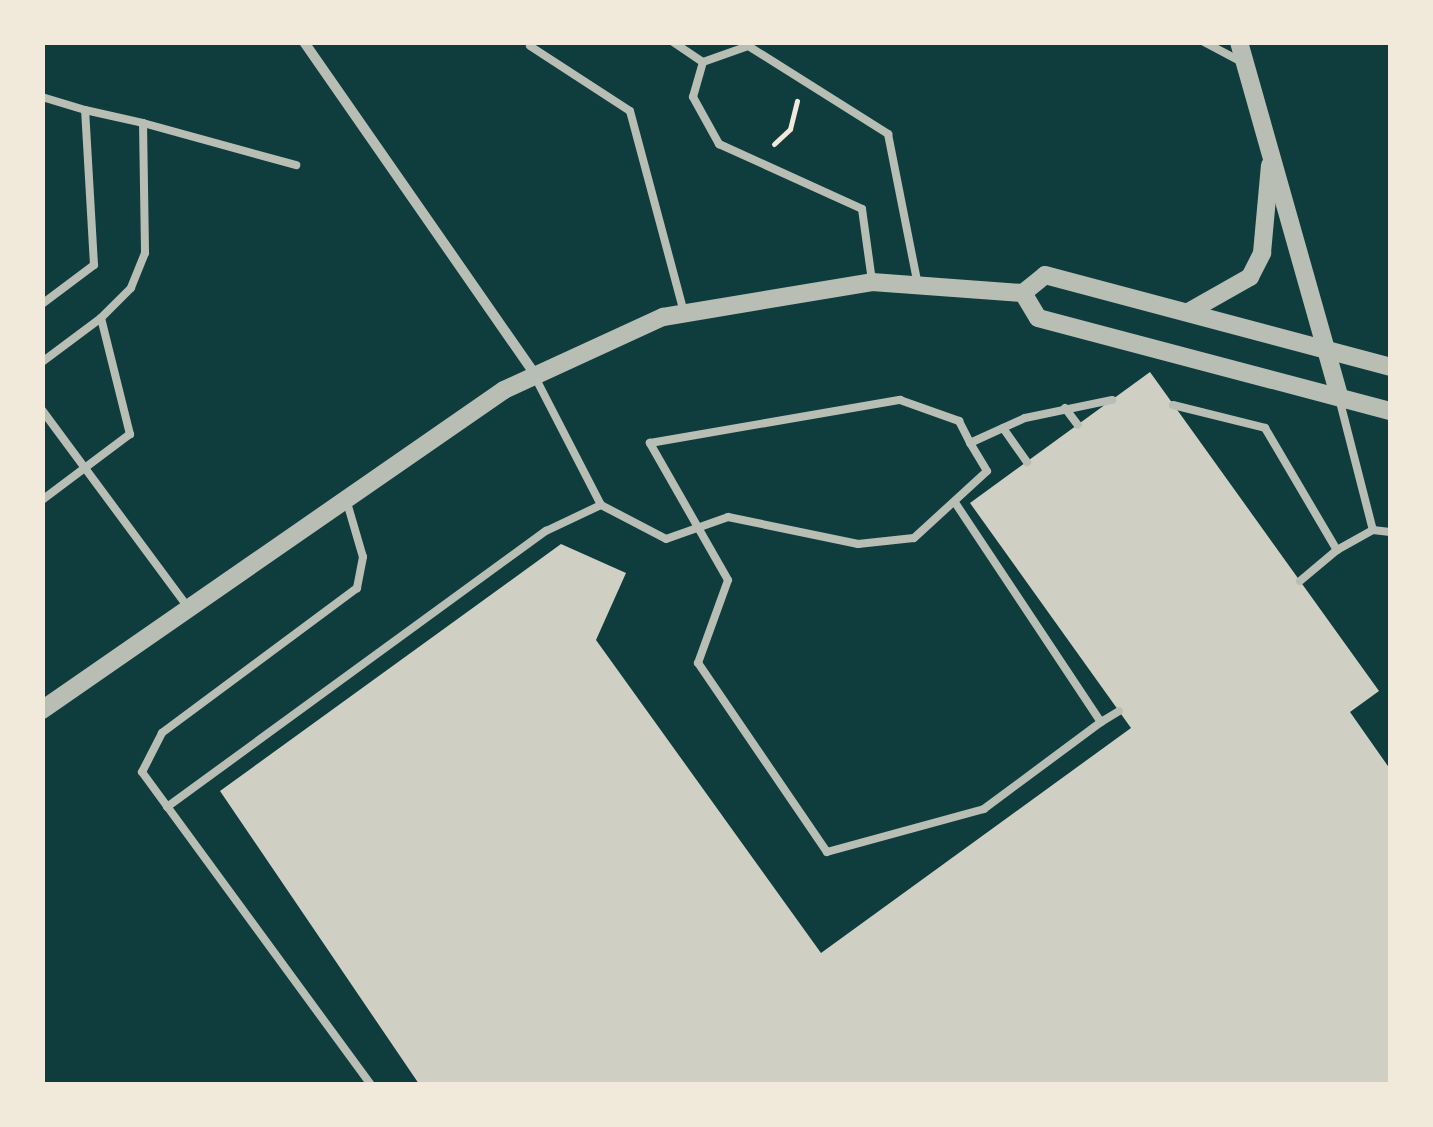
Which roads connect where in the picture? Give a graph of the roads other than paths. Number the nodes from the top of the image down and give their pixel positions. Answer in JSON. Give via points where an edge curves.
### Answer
{"nodes":[{"id":1,"x":304,"y":42,"type":"edge"},
{"id":2,"x":673,"y":42,"type":"edge"},
{"id":3,"x":1204,"y":42,"type":"edge"},
{"id":4,"x":1238,"y":42,"type":"edge"},
{"id":5,"x":745,"y":44,"type":"edge"},
{"id":6,"x":530,"y":46,"type":"dead end"},
{"id":7,"x":704,"y":62,"type":"junction"},
{"id":8,"x":1245,"y":64,"type":"junction"},
{"id":9,"x":42,"y":97,"type":"edge"},
{"id":10,"x":85,"y":110,"type":"junction"},
{"id":11,"x":144,"y":123,"type":"junction"},
{"id":12,"x":1271,"y":154,"type":"junction"},
{"id":13,"x":296,"y":165,"type":"dead end"},
{"id":14,"x":916,"y":281,"type":"junction"},
{"id":15,"x":872,"y":282,"type":"junction"},
{"id":16,"x":1022,"y":293,"type":"junction"},
{"id":17,"x":42,"y":304,"type":"edge"},
{"id":18,"x":1190,"y":311,"type":"junction"},
{"id":19,"x":684,"y":312,"type":"junction"},
{"id":20,"x":101,"y":318,"type":"junction"},
{"id":21,"x":1325,"y":346,"type":"junction"},
{"id":22,"x":42,"y":362,"type":"edge"},
{"id":23,"x":1390,"y":368,"type":"edge"},
{"id":24,"x":533,"y":372,"type":"junction"},
{"id":25,"x":1338,"y":396,"type":"junction"},
{"id":26,"x":1112,"y":400,"type":"dead end"},
{"id":27,"x":1172,"y":405,"type":"dead end"},
{"id":28,"x":1065,"y":408,"type":"junction"},
{"id":29,"x":42,"y":410,"type":"edge"},
{"id":30,"x":1390,"y":410,"type":"edge"},
{"id":31,"x":1078,"y":425,"type":"dead end"},
{"id":32,"x":1002,"y":428,"type":"junction"},
{"id":33,"x":970,"y":443,"type":"junction"},
{"id":34,"x":1027,"y":462,"type":"dead end"},
{"id":35,"x":85,"y":468,"type":"junction"},
{"id":36,"x":344,"y":494,"type":"junction"},
{"id":37,"x":42,"y":500,"type":"edge"},
{"id":38,"x":956,"y":504,"type":"junction"},
{"id":39,"x":601,"y":505,"type":"junction"},
{"id":40,"x":1373,"y":530,"type":"junction"},
{"id":41,"x":1390,"y":532,"type":"edge"},
{"id":42,"x":696,"y":533,"type":"junction"},
{"id":43,"x":1336,"y":550,"type":"junction"},
{"id":44,"x":1300,"y":581,"type":"dead end"},
{"id":45,"x":187,"y":606,"type":"junction"},
{"id":46,"x":42,"y":710,"type":"edge"},
{"id":47,"x":1119,"y":711,"type":"dead end"},
{"id":48,"x":1101,"y":722,"type":"junction"},
{"id":49,"x":167,"y":807,"type":"junction"},
{"id":50,"x":370,"y":1084,"type":"edge"}],
"edges":[{"from":1,"to":24,"type":"street"},
{"from":2,"to":7,"type":"lane"},
{"from":3,"to":8,"type":"lane"},
{"from":4,"to":8,"type":"street"},
{"from":5,"to":7,"type":"lane"},
{"from":5,"to":14,"type":"lane","via":[[888,134]]},
{"from":6,"to":19,"type":"lane","via":[[630,111]]},
{"from":7,"to":15,"type":"lane","via":[[693,97],[719,144],[862,209]]},
{"from":8,"to":12,"type":"street"},
{"from":9,"to":10,"type":"lane"},
{"from":10,"to":11,"type":"lane"},
{"from":10,"to":17,"type":"lane","via":[[94,265]]},
{"from":11,"to":13,"type":"lane"},
{"from":11,"to":20,"type":"lane","via":[[145,253],[132,288]]},
{"from":12,"to":18,"type":"street","via":[[1262,253],[1250,277]]},
{"from":12,"to":21,"type":"street"},
{"from":14,"to":15,"type":"street"},
{"from":14,"to":16,"type":"street"},
{"from":15,"to":19,"type":"street"},
{"from":16,"to":18,"type":"street","via":[[1045,274]]},
{"from":16,"to":25,"type":"street","via":[[1038,318]]},
{"from":18,"to":21,"type":"street"},
{"from":19,"to":24,"type":"street"},
{"from":20,"to":22,"type":"lane"},
{"from":20,"to":35,"type":"lane","via":[[130,434]]},
{"from":21,"to":23,"type":"street"},
{"from":21,"to":25,"type":"street"},
{"from":24,"to":36,"type":"street"},
{"from":24,"to":39,"type":"lane"},
{"from":25,"to":30,"type":"street"},
{"from":25,"to":40,"type":"lane"},
{"from":26,"to":28,"type":"lane"},
{"from":27,"to":43,"type":"lane","via":[[1265,428]]},
{"from":28,"to":31,"type":"lane"},
{"from":28,"to":32,"type":"lane"},
{"from":29,"to":35,"type":"lane"},
{"from":32,"to":33,"type":"lane"},
{"from":32,"to":34,"type":"lane"},
{"from":33,"to":38,"type":"lane","via":[[987,471]]},
{"from":33,"to":42,"type":"lane","via":[[958,421],[900,400],[650,443]]},
{"from":35,"to":37,"type":"lane"},
{"from":35,"to":45,"type":"lane"},
{"from":36,"to":45,"type":"street"},
{"from":36,"to":49,"type":"lane","via":[[363,557],[356,588],[162,732],[142,772]]},
{"from":38,"to":42,"type":"lane","via":[[914,538],[885,543],[728,517]]},
{"from":38,"to":48,"type":"lane"},
{"from":39,"to":42,"type":"lane","via":[[666,540]]},
{"from":39,"to":49,"type":"lane","via":[[546,531]]},
{"from":40,"to":41,"type":"lane"},
{"from":40,"to":43,"type":"lane"},
{"from":42,"to":48,"type":"lane","via":[[728,580],[698,663],[827,852],[984,809]]},
{"from":43,"to":44,"type":"lane"},
{"from":45,"to":46,"type":"street"},
{"from":47,"to":48,"type":"lane"},
{"from":49,"to":50,"type":"lane"}]}
